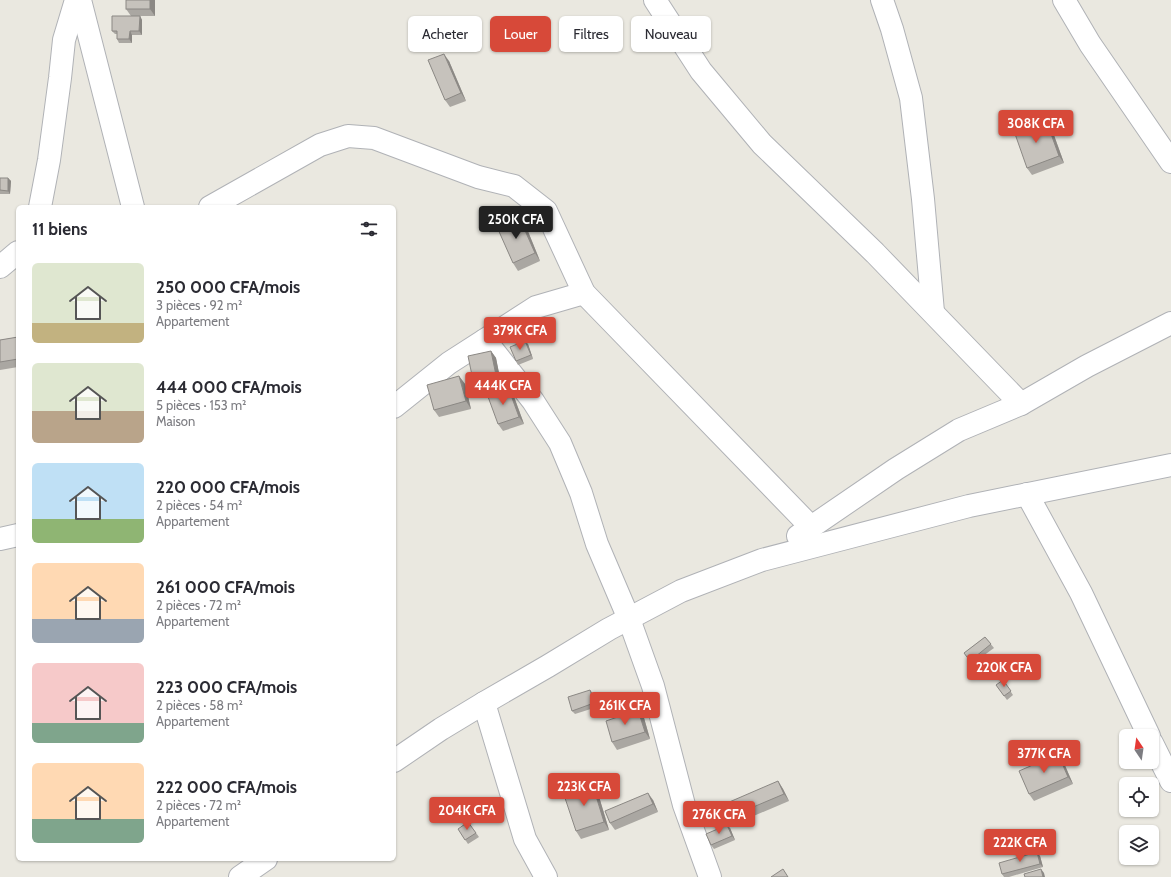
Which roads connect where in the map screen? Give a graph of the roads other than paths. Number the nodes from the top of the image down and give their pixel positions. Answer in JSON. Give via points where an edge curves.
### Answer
{"nodes":[{"id":1,"x":76,"y":0,"type":"edge"},
{"id":2,"x":80,"y":0,"type":"edge"},
{"id":3,"x":655,"y":0,"type":"edge"},
{"id":4,"x":882,"y":0,"type":"edge"},
{"id":5,"x":1064,"y":0,"type":"edge"},
{"id":6,"x":1171,"y":162,"type":"edge"},
{"id":7,"x":40,"y":205,"type":"edge"},
{"id":8,"x":132,"y":205,"type":"edge"},
{"id":9,"x":214,"y":205,"type":"edge"},
{"id":10,"x":16,"y":254,"type":"edge"},
{"id":11,"x":0,"y":266,"type":"edge"},
{"id":12,"x":584,"y":293,"type":"junction"},
{"id":13,"x":933,"y":312,"type":"junction"},
{"id":14,"x":1171,"y":323,"type":"edge"},
{"id":15,"x":485,"y":340,"type":"junction"},
{"id":16,"x":1021,"y":404,"type":"junction"},
{"id":17,"x":396,"y":405,"type":"edge"},
{"id":18,"x":1171,"y":465,"type":"edge"},
{"id":19,"x":1027,"y":494,"type":"junction"},
{"id":20,"x":810,"y":527,"type":"junction"},
{"id":21,"x":16,"y":535,"type":"edge"},
{"id":22,"x":0,"y":539,"type":"edge"},
{"id":23,"x":762,"y":560,"type":"junction"},
{"id":24,"x":629,"y":619,"type":"junction"},
{"id":25,"x":484,"y":703,"type":"junction"},
{"id":26,"x":1145,"y":729,"type":"edge"},
{"id":27,"x":1159,"y":757,"type":"edge"},
{"id":28,"x":396,"y":760,"type":"edge"},
{"id":29,"x":1171,"y":781,"type":"edge"},
{"id":30,"x":263,"y":861,"type":"edge"},
{"id":31,"x":240,"y":877,"type":"edge"},
{"id":32,"x":546,"y":877,"type":"edge"},
{"id":33,"x":710,"y":877,"type":"edge"}],
"edges":[{"from":1,"to":7,"type":"street","via":[[64,40],[49,160]]},
{"from":2,"to":8,"type":"street"},
{"from":3,"to":13,"type":"street","via":[[701,72],[762,144],[875,252]]},
{"from":4,"to":13,"type":"street","via":[[911,98]]},
{"from":5,"to":6,"type":"street","via":[[1090,44]]},
{"from":9,"to":12,"type":"street","via":[[320,145],[348,136],[374,138],[478,177],[514,186],[546,211]]},
{"from":10,"to":11,"type":"street"},
{"from":12,"to":15,"type":"street","via":[[536,307]]},
{"from":12,"to":20,"type":"street"},
{"from":13,"to":16,"type":"street"},
{"from":14,"to":16,"type":"street","via":[[1087,366]]},
{"from":15,"to":17,"type":"street","via":[[449,362]]},
{"from":15,"to":24,"type":"street","via":[[533,401],[560,443],[581,493],[597,544]]},
{"from":16,"to":20,"type":"street","via":[[959,430]]},
{"from":18,"to":19,"type":"street"},
{"from":19,"to":23,"type":"street","via":[[968,506]]},
{"from":19,"to":26,"type":"street","via":[[1081,593]]},
{"from":20,"to":23,"type":"street"},
{"from":21,"to":22,"type":"street"},
{"from":23,"to":24,"type":"street","via":[[681,591]]},
{"from":24,"to":25,"type":"street"},
{"from":24,"to":33,"type":"street","via":[[653,686],[684,806]]},
{"from":25,"to":28,"type":"street"},
{"from":25,"to":32,"type":"street","via":[[525,839]]},
{"from":27,"to":29,"type":"street"},
{"from":30,"to":31,"type":"street"}]}
